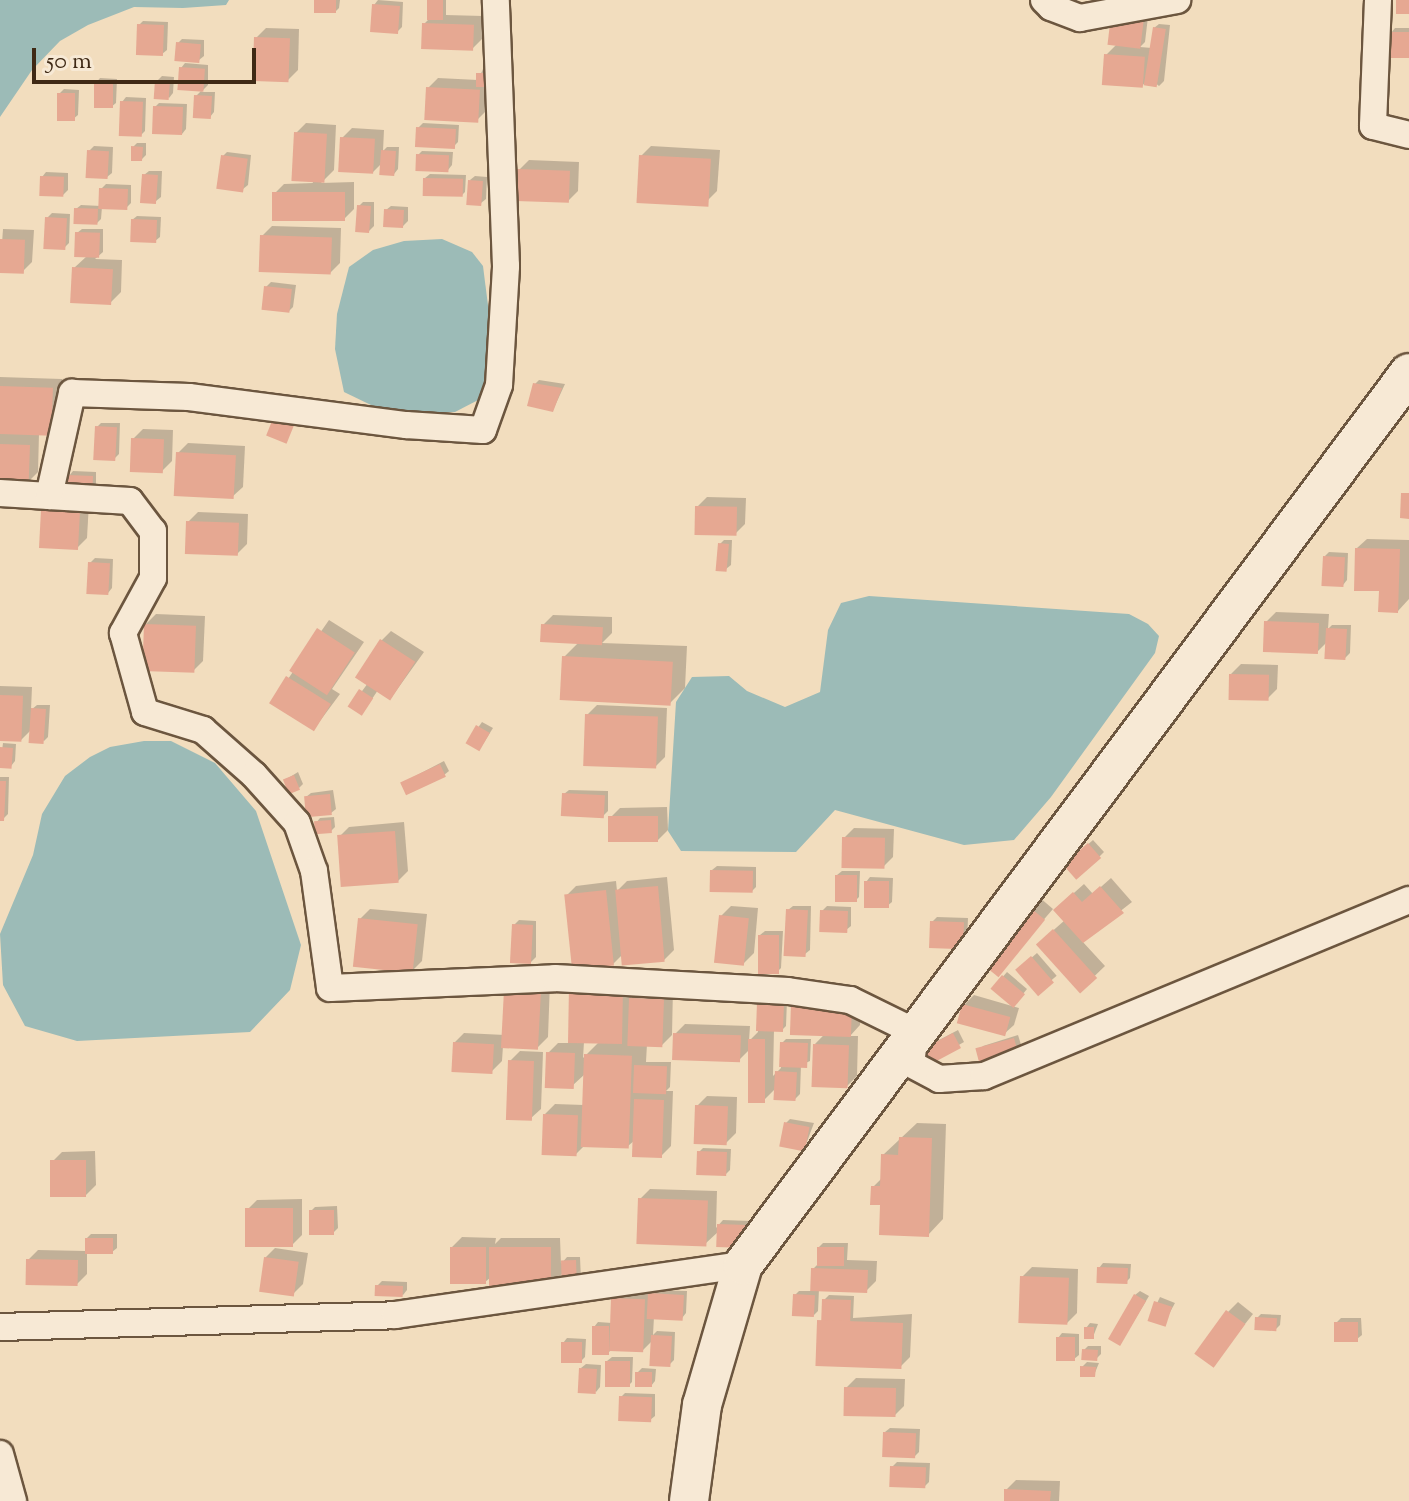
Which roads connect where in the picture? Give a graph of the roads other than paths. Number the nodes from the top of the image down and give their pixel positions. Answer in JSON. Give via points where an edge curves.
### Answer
{"nodes":[{"id":1,"x":496,"y":0,"type":"edge"},
{"id":2,"x":1044,"y":0,"type":"edge"},
{"id":3,"x":1177,"y":0,"type":"edge"},
{"id":4,"x":1378,"y":0,"type":"edge"},
{"id":5,"x":1409,"y":135,"type":"edge"},
{"id":6,"x":1409,"y":373,"type":"edge"},
{"id":7,"x":0,"y":493,"type":"edge"},
{"id":8,"x":49,"y":496,"type":"junction"},
{"id":9,"x":1409,"y":900,"type":"edge"},
{"id":10,"x":915,"y":1032,"type":"junction"},
{"id":11,"x":743,"y":1265,"type":"junction"},
{"id":12,"x":0,"y":1327,"type":"edge"},
{"id":13,"x":0,"y":1454,"type":"edge"},
{"id":14,"x":13,"y":1501,"type":"edge"},
{"id":15,"x":689,"y":1501,"type":"edge"}],
"edges":[{"from":1,"to":8,"type":"street","via":[[506,266],[499,385],[483,430],[189,397],[72,393]]},
{"from":2,"to":3,"type":"street","via":[[1080,18]]},
{"from":4,"to":5,"type":"street","via":[[1373,126]]},
{"from":6,"to":10,"type":"main road"},
{"from":7,"to":8,"type":"street"},
{"from":8,"to":10,"type":"street","via":[[130,501],[153,531],[153,578],[123,633],[145,712],[203,730],[297,823],[314,871],[330,988],[555,978],[788,991],[850,1000]]},
{"from":9,"to":10,"type":"street","via":[[984,1076],[939,1079],[911,1064]]},
{"from":10,"to":11,"type":"main road"},
{"from":11,"to":12,"type":"street","via":[[395,1315]]},
{"from":11,"to":15,"type":"main road","via":[[702,1405]]},
{"from":13,"to":14,"type":"street"}]}
